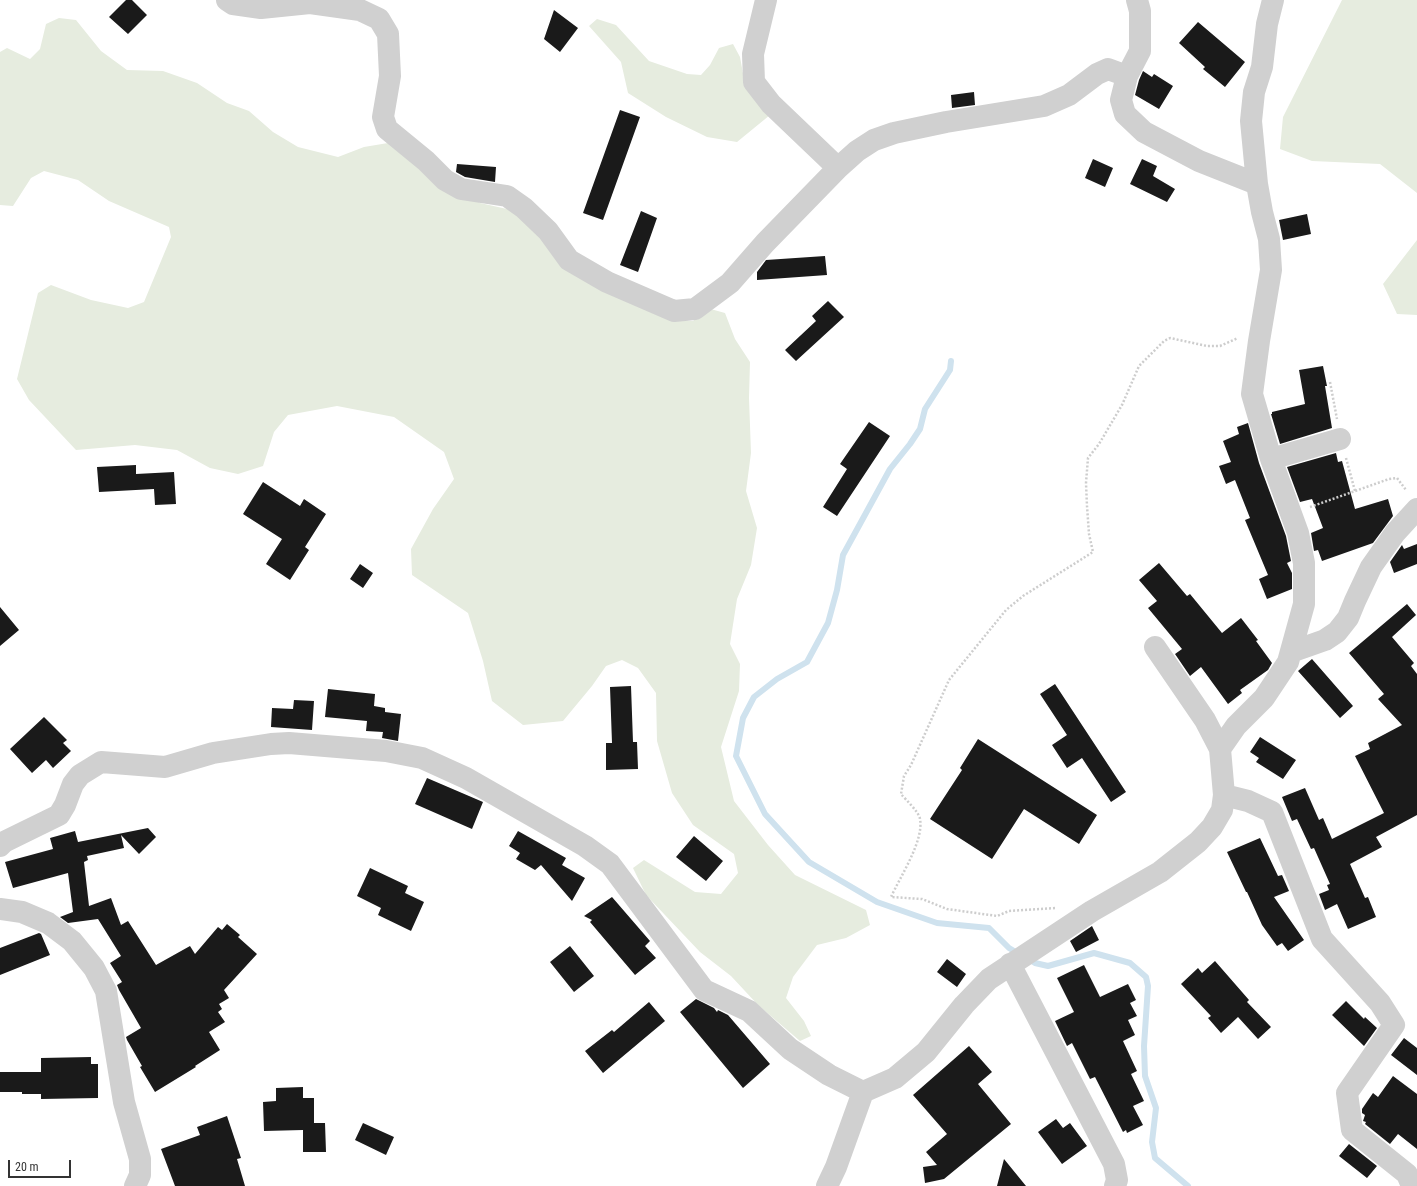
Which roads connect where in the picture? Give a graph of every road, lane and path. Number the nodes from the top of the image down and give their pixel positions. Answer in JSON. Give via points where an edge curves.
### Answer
{"nodes":[{"id":1,"x":227,"y":0,"type":"edge"},
{"id":2,"x":766,"y":0,"type":"edge"},
{"id":3,"x":1137,"y":0,"type":"edge"},
{"id":4,"x":1273,"y":0,"type":"edge"},
{"id":5,"x":1127,"y":76,"type":"junction"},
{"id":6,"x":838,"y":168,"type":"junction"},
{"id":7,"x":1257,"y":184,"type":"junction"},
{"id":8,"x":1260,"y":334,"type":"junction"},
{"id":9,"x":1340,"y":439,"type":"dead end"},
{"id":10,"x":1271,"y":459,"type":"junction"},
{"id":11,"x":1413,"y":501,"type":"edge"},
{"id":12,"x":1290,"y":513,"type":"junction"},
{"id":13,"x":1155,"y":647,"type":"dead end"},
{"id":14,"x":1291,"y":652,"type":"junction"},
{"id":15,"x":1220,"y":749,"type":"junction"},
{"id":16,"x":1224,"y":795,"type":"junction"},
{"id":17,"x":0,"y":846,"type":"edge"},
{"id":18,"x":0,"y":909,"type":"edge"},
{"id":19,"x":1092,"y":911,"type":"junction"},
{"id":20,"x":1010,"y":964,"type":"junction"},
{"id":21,"x":863,"y":1092,"type":"junction"},
{"id":22,"x":135,"y":1186,"type":"edge"},
{"id":23,"x":827,"y":1186,"type":"edge"},
{"id":24,"x":1115,"y":1186,"type":"edge"},
{"id":25,"x":1412,"y":1186,"type":"edge"}],
"edges":[{"from":1,"to":6,"type":"street","via":[[233,4],[261,8],[310,3],[360,10],[379,19],[388,34],[390,76],[383,117],[387,129],[445,180],[461,189],[507,196],[524,208],[548,231],[569,260],[607,282],[674,311],[695,309],[730,283]]},
{"from":2,"to":6,"type":"street","via":[[753,54],[754,82],[771,104]]},
{"from":3,"to":5,"type":"street","via":[[1140,12],[1140,51]]},
{"from":4,"to":7,"type":"street","via":[[1267,24],[1262,67],[1254,92],[1251,120]]},
{"from":5,"to":6,"type":"street","via":[[1108,69],[1068,95],[1044,106],[894,133],[874,140]]},
{"from":5,"to":7,"type":"street","via":[[1121,100],[1125,114],[1144,132],[1199,161]]},
{"from":7,"to":8,"type":"street","via":[[1269,239],[1271,270]]},
{"from":8,"to":10,"type":"street","via":[[1252,394]]},
{"from":8,"to":19,"type":"path","via":[[1236,338],[1220,346],[1207,346],[1170,338],[1139,366],[1122,405],[1088,458],[1088,534],[1093,552],[1023,596],[1006,610],[949,680],[904,776],[901,794],[920,818],[920,830],[914,850],[891,897],[922,899],[947,909],[997,916],[1009,911],[1040,909],[1067,908]]},
{"from":9,"to":10,"type":"street"},
{"from":10,"to":12,"type":"street"},
{"from":11,"to":12,"type":"path","via":[[1396,478]]},
{"from":11,"to":14,"type":"street","via":[[1371,567],[1348,618],[1337,632],[1325,640]]},
{"from":12,"to":14,"type":"street","via":[[1298,533],[1305,585],[1304,604]]},
{"from":13,"to":15,"type":"street","via":[[1205,720]]},
{"from":14,"to":15,"type":"street","via":[[1288,662],[1264,698],[1236,726]]},
{"from":15,"to":16,"type":"street"},
{"from":16,"to":19,"type":"street","via":[[1222,810],[1212,827],[1198,842],[1160,872]]},
{"from":16,"to":25,"type":"street","via":[[1248,801],[1272,812],[1322,938],[1380,1003],[1394,1025],[1347,1093],[1352,1130],[1407,1174]]},
{"from":17,"to":21,"type":"street","via":[[59,815],[73,784],[80,775],[101,762],[165,767],[214,754],[289,743],[386,751],[422,758],[466,778],[585,846],[610,864],[704,990],[749,1011],[790,1049],[829,1075]]},
{"from":18,"to":22,"type":"street","via":[[22,912],[48,922],[72,941],[94,968],[106,991],[124,1102],[140,1159],[140,1175]]},
{"from":19,"to":20,"type":"street"},
{"from":20,"to":21,"type":"street","via":[[989,979],[964,1004],[926,1052],[895,1078]]},
{"from":20,"to":24,"type":"street","via":[[1114,1164],[1117,1180]]},
{"from":21,"to":23,"type":"street"}]}
